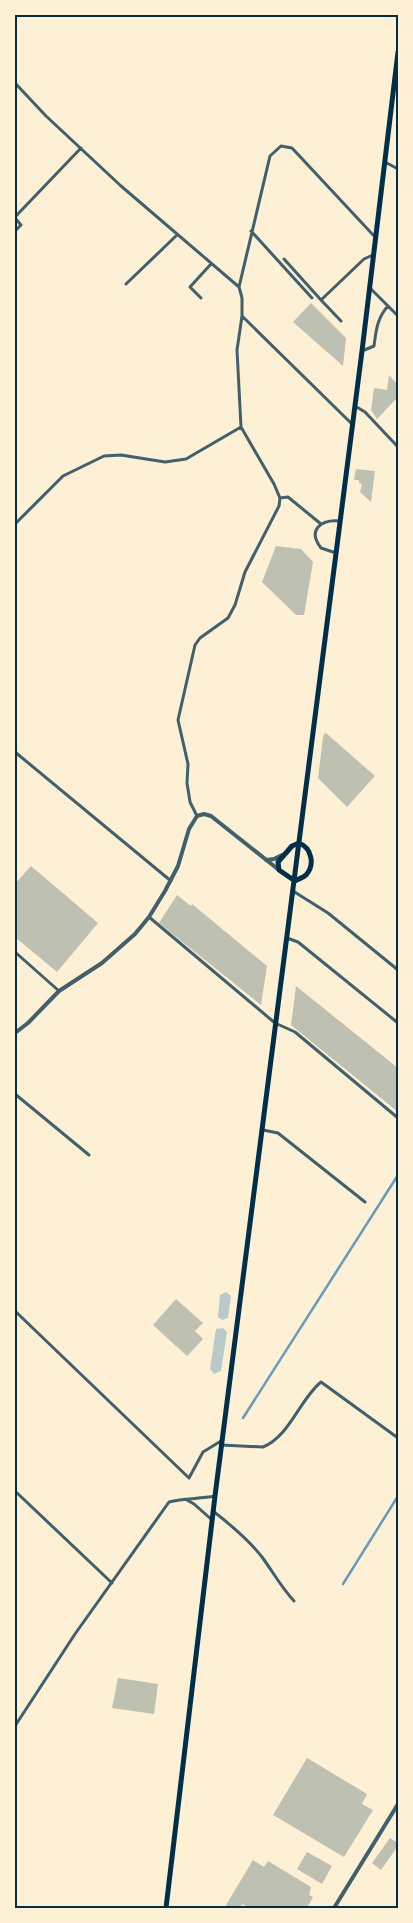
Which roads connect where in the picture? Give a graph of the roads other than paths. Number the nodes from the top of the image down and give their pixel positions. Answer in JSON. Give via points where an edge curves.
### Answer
{"nodes":[{"id":1,"x":398,"y":52,"type":"edge"},
{"id":2,"x":15,"y":83,"type":"edge"},
{"id":3,"x":396,"y":84,"type":"edge"},
{"id":4,"x":81,"y":148,"type":"junction"},
{"id":5,"x":385,"y":162,"type":"junction"},
{"id":6,"x":398,"y":169,"type":"edge"},
{"id":7,"x":15,"y":218,"type":"edge"},
{"id":8,"x":15,"y":230,"type":"edge"},
{"id":9,"x":251,"y":231,"type":"junction"},
{"id":10,"x":177,"y":235,"type":"junction"},
{"id":11,"x":376,"y":238,"type":"junction"},
{"id":12,"x":373,"y":255,"type":"junction"},
{"id":13,"x":284,"y":259,"type":"dead end"},
{"id":14,"x":211,"y":264,"type":"junction"},
{"id":15,"x":126,"y":284,"type":"dead end"},
{"id":16,"x":239,"y":287,"type":"junction"},
{"id":17,"x":369,"y":287,"type":"junction"},
{"id":18,"x":201,"y":298,"type":"dead end"},
{"id":19,"x":312,"y":298,"type":"dead end"},
{"id":20,"x":321,"y":300,"type":"junction"},
{"id":21,"x":388,"y":306,"type":"junction"},
{"id":22,"x":242,"y":316,"type":"junction"},
{"id":23,"x":398,"y":316,"type":"edge"},
{"id":24,"x":342,"y":321,"type":"dead end"},
{"id":25,"x":362,"y":351,"type":"junction"},
{"id":26,"x":355,"y":406,"type":"junction"},
{"id":27,"x":352,"y":424,"type":"junction"},
{"id":28,"x":241,"y":427,"type":"junction"},
{"id":29,"x":398,"y":447,"type":"edge"},
{"id":30,"x":280,"y":498,"type":"junction"},
{"id":31,"x":340,"y":521,"type":"junction"},
{"id":32,"x":15,"y":524,"type":"edge"},
{"id":33,"x":321,"y":524,"type":"junction"},
{"id":34,"x":336,"y":553,"type":"junction"},
{"id":35,"x":15,"y":752,"type":"edge"},
{"id":36,"x":197,"y":816,"type":"junction"},
{"id":37,"x":299,"y":843,"type":"junction"},
{"id":38,"x":282,"y":855,"type":"junction"},
{"id":39,"x":266,"y":860,"type":"junction"},
{"id":40,"x":279,"y":870,"type":"junction"},
{"id":41,"x":171,"y":881,"type":"junction"},
{"id":42,"x":294,"y":881,"type":"junction"},
{"id":43,"x":293,"y":891,"type":"junction"},
{"id":44,"x":149,"y":917,"type":"junction"},
{"id":45,"x":287,"y":938,"type":"junction"},
{"id":46,"x":15,"y":952,"type":"edge"},
{"id":47,"x":398,"y":970,"type":"edge"},
{"id":48,"x":59,"y":991,"type":"junction"},
{"id":49,"x":275,"y":1023,"type":"junction"},
{"id":50,"x":398,"y":1023,"type":"edge"},
{"id":51,"x":15,"y":1033,"type":"edge"},
{"id":52,"x":15,"y":1094,"type":"edge"},
{"id":53,"x":398,"y":1118,"type":"edge"},
{"id":54,"x":263,"y":1130,"type":"junction"},
{"id":55,"x":89,"y":1155,"type":"dead end"},
{"id":56,"x":366,"y":1202,"type":"dead end"},
{"id":57,"x":15,"y":1311,"type":"edge"},
{"id":58,"x":398,"y":1438,"type":"edge"},
{"id":59,"x":222,"y":1442,"type":"junction"},
{"id":60,"x":15,"y":1491,"type":"edge"},
{"id":61,"x":215,"y":1496,"type":"junction"},
{"id":62,"x":184,"y":1498,"type":"junction"},
{"id":63,"x":213,"y":1511,"type":"junction"},
{"id":64,"x":212,"y":1520,"type":"junction"},
{"id":65,"x":112,"y":1583,"type":"junction"},
{"id":66,"x":294,"y":1601,"type":"dead end"},
{"id":67,"x":15,"y":1726,"type":"edge"},
{"id":68,"x":398,"y":1804,"type":"edge"},
{"id":69,"x":166,"y":1908,"type":"edge"},
{"id":70,"x":334,"y":1908,"type":"edge"}],
"edges":[{"from":1,"to":3,"type":"main road"},
{"from":2,"to":4,"type":"street"},
{"from":3,"to":5,"type":"main road"},
{"from":4,"to":7,"type":"street"},
{"from":4,"to":10,"type":"street"},
{"from":5,"to":6,"type":"street"},
{"from":5,"to":11,"type":"main road"},
{"from":7,"to":8,"type":"street","via":[[21,225]]},
{"from":9,"to":11,"type":"street","via":[[270,156],[281,146],[292,148]]},
{"from":9,"to":16,"type":"street"},
{"from":9,"to":19,"type":"street"},
{"from":10,"to":14,"type":"street"},
{"from":10,"to":15,"type":"street"},
{"from":11,"to":12,"type":"main road"},
{"from":12,"to":17,"type":"main road"},
{"from":12,"to":20,"type":"street","via":[[364,259]]},
{"from":13,"to":20,"type":"street"},
{"from":14,"to":16,"type":"street"},
{"from":14,"to":18,"type":"street","via":[[190,287]]},
{"from":16,"to":22,"type":"street"},
{"from":17,"to":21,"type":"street"},
{"from":17,"to":25,"type":"main road"},
{"from":20,"to":24,"type":"street"},
{"from":21,"to":23,"type":"street"},
{"from":21,"to":25,"type":"street","via":[[381,313],[374,346]]},
{"from":22,"to":27,"type":"street"},
{"from":22,"to":28,"type":"street","via":[[237,350]]},
{"from":25,"to":26,"type":"main road"},
{"from":26,"to":27,"type":"main road"},
{"from":26,"to":29,"type":"street","via":[[365,412]]},
{"from":27,"to":31,"type":"main road"},
{"from":28,"to":30,"type":"street"},
{"from":28,"to":32,"type":"street","via":[[186,459],[165,462],[121,455],[104,456],[63,476]]},
{"from":30,"to":33,"type":"street","via":[[288,497]]},
{"from":30,"to":36,"type":"street","via":[[279,506],[245,572],[228,618],[195,645],[178,720],[188,764],[190,802]]},
{"from":31,"to":33,"type":"street"},
{"from":31,"to":34,"type":"main road"},
{"from":33,"to":34,"type":"street","via":[[316,534],[318,545]]},
{"from":34,"to":37,"type":"main road"},
{"from":35,"to":41,"type":"street"},
{"from":36,"to":39,"type":"street","via":[[211,816]]},
{"from":36,"to":41,"type":"street","via":[[189,829]]},
{"from":37,"to":38,"type":"main road"},
{"from":37,"to":42,"type":"main road"},
{"from":37,"to":42,"type":"main road","via":[[309,849],[311,866],[308,873]]},
{"from":38,"to":39,"type":"street"},
{"from":38,"to":40,"type":"main road","via":[[278,862]]},
{"from":39,"to":40,"type":"street"},
{"from":40,"to":42,"type":"main road"},
{"from":41,"to":44,"type":"street"},
{"from":42,"to":43,"type":"main road"},
{"from":43,"to":45,"type":"main road"},
{"from":43,"to":47,"type":"street","via":[[328,913]]},
{"from":44,"to":48,"type":"street","via":[[118,951]]},
{"from":44,"to":49,"type":"street"},
{"from":45,"to":49,"type":"main road"},
{"from":45,"to":50,"type":"street","via":[[298,942]]},
{"from":46,"to":48,"type":"street"},
{"from":48,"to":51,"type":"street"},
{"from":49,"to":53,"type":"street","via":[[295,1032]]},
{"from":49,"to":54,"type":"main road"},
{"from":52,"to":55,"type":"street"},
{"from":54,"to":56,"type":"street","via":[[284,1137]]},
{"from":54,"to":59,"type":"main road"},
{"from":57,"to":59,"type":"street","via":[[189,1478],[203,1452]]},
{"from":58,"to":59,"type":"street","via":[[321,1382],[270,1445]]},
{"from":59,"to":61,"type":"main road"},
{"from":60,"to":65,"type":"street"},
{"from":61,"to":62,"type":"street","via":[[194,1500]]},
{"from":61,"to":63,"type":"main road"},
{"from":62,"to":64,"type":"street"},
{"from":62,"to":65,"type":"street","via":[[169,1502]]},
{"from":63,"to":64,"type":"main road"},
{"from":63,"to":66,"type":"street","via":[[245,1538]]},
{"from":64,"to":69,"type":"main road"},
{"from":65,"to":67,"type":"street"},
{"from":68,"to":70,"type":"street"}]}
